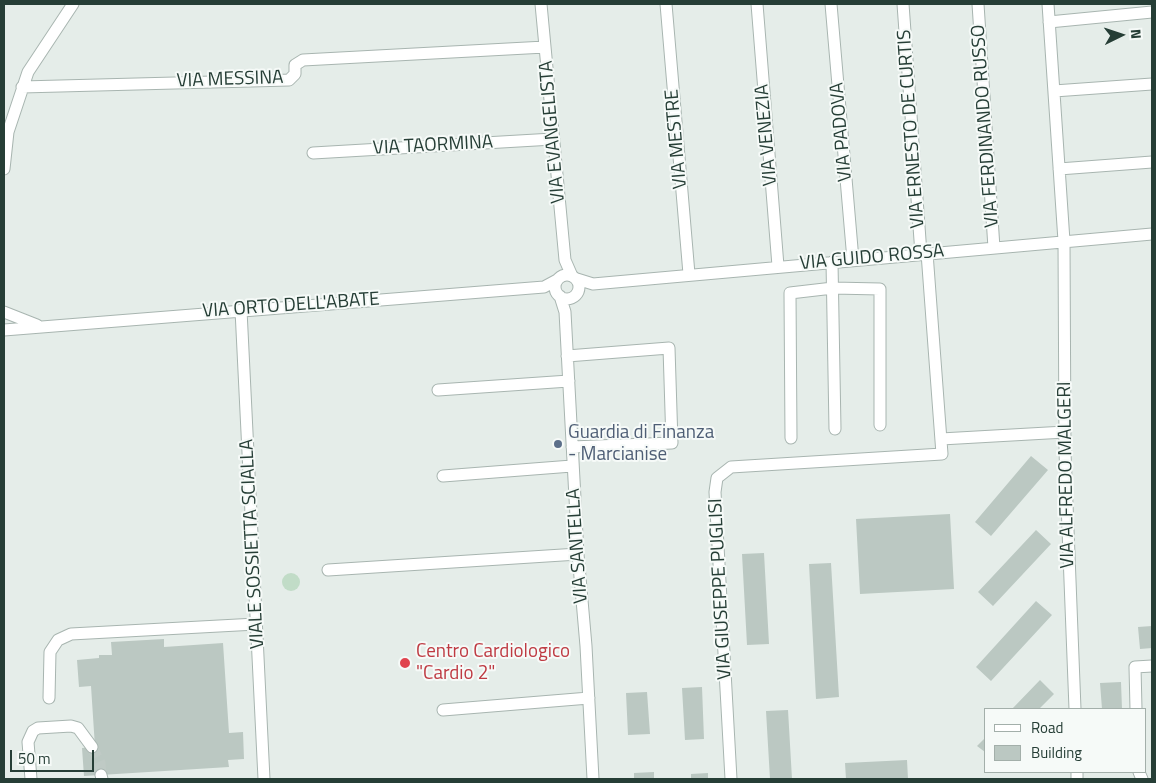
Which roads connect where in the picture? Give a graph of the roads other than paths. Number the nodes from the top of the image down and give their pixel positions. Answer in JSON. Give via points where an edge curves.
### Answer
{"nodes":[{"id":1,"x":73,"y":4,"type":"edge"},
{"id":2,"x":541,"y":4,"type":"edge"},
{"id":3,"x":666,"y":4,"type":"edge"},
{"id":4,"x":757,"y":4,"type":"edge"},
{"id":5,"x":831,"y":4,"type":"edge"},
{"id":6,"x":903,"y":4,"type":"edge"},
{"id":7,"x":978,"y":4,"type":"edge"},
{"id":8,"x":1048,"y":4,"type":"edge"},
{"id":9,"x":1152,"y":12,"type":"edge"},
{"id":10,"x":1049,"y":22,"type":"junction"},
{"id":11,"x":544,"y":47,"type":"junction"},
{"id":12,"x":1152,"y":84,"type":"edge"},
{"id":13,"x":22,"y":87,"type":"junction"},
{"id":14,"x":1054,"y":92,"type":"junction"},
{"id":15,"x":553,"y":139,"type":"junction"},
{"id":16,"x":313,"y":153,"type":"dead end"},
{"id":17,"x":1152,"y":162,"type":"edge"},
{"id":18,"x":4,"y":169,"type":"edge"},
{"id":19,"x":1059,"y":169,"type":"junction"},
{"id":20,"x":1152,"y":234,"type":"edge"},
{"id":21,"x":1064,"y":241,"type":"junction"},
{"id":22,"x":994,"y":248,"type":"junction"},
{"id":23,"x":924,"y":254,"type":"junction"},
{"id":24,"x":853,"y":260,"type":"junction"},
{"id":25,"x":832,"y":262,"type":"junction"},
{"id":26,"x":778,"y":266,"type":"junction"},
{"id":27,"x":689,"y":274,"type":"junction"},
{"id":28,"x":567,"y":278,"type":"junction"},
{"id":29,"x":593,"y":284,"type":"junction"},
{"id":30,"x":544,"y":287,"type":"junction"},
{"id":31,"x":833,"y":288,"type":"junction"},
{"id":32,"x":558,"y":294,"type":"junction"},
{"id":33,"x":575,"y":295,"type":"junction"},
{"id":34,"x":241,"y":310,"type":"junction"},
{"id":35,"x":4,"y":312,"type":"edge"},
{"id":36,"x":565,"y":312,"type":"junction"},
{"id":37,"x":39,"y":325,"type":"junction"},
{"id":38,"x":4,"y":330,"type":"edge"},
{"id":39,"x":568,"y":356,"type":"junction"},
{"id":40,"x":569,"y":381,"type":"junction"},
{"id":41,"x":438,"y":390,"type":"dead end"},
{"id":42,"x":880,"y":424,"type":"dead end"},
{"id":43,"x":835,"y":429,"type":"dead end"},
{"id":44,"x":1065,"y":432,"type":"junction"},
{"id":45,"x":790,"y":438,"type":"dead end"},
{"id":46,"x":941,"y":439,"type":"junction"},
{"id":47,"x":572,"y":447,"type":"junction"},
{"id":48,"x":942,"y":454,"type":"joint"},
{"id":49,"x":572,"y":466,"type":"junction"},
{"id":50,"x":443,"y":476,"type":"dead end"},
{"id":51,"x":578,"y":554,"type":"junction"},
{"id":52,"x":328,"y":570,"type":"dead end"},
{"id":53,"x":256,"y":624,"type":"junction"},
{"id":54,"x":1152,"y":666,"type":"edge"},
{"id":55,"x":49,"y":698,"type":"dead end"},
{"id":56,"x":589,"y":698,"type":"junction"},
{"id":57,"x":1075,"y":708,"type":"edge"},
{"id":58,"x":1136,"y":708,"type":"edge"},
{"id":59,"x":442,"y":710,"type":"dead end"},
{"id":60,"x":92,"y":747,"type":"tunnel mouth"},
{"id":61,"x":30,"y":779,"type":"edge"},
{"id":62,"x":264,"y":779,"type":"edge"},
{"id":63,"x":593,"y":779,"type":"edge"},
{"id":64,"x":731,"y":779,"type":"edge"}],
"edges":[{"from":1,"to":13,"type":"street","via":[[28,72]]},
{"from":2,"to":11,"type":"street","name":"VIA EVANGELISTA"},
{"from":3,"to":27,"type":"street","name":"VIA MESTRE"},
{"from":4,"to":26,"type":"street","name":"VIA VENEZIA"},
{"from":5,"to":24,"type":"street","name":"VIA PADOVA"},
{"from":6,"to":23,"type":"street","name":"VIA ERNESTO DE CURTIS"},
{"from":7,"to":22,"type":"street","name":"VIA FERDINANDO RUSSO"},
{"from":8,"to":10,"type":"street","name":"VIA ALFREDO MALGERI"},
{"from":9,"to":10,"type":"street"},
{"from":10,"to":14,"type":"street","name":"VIA ALFREDO MALGERI"},
{"from":11,"to":13,"type":"street","name":"VIA MESSINA","via":[[303,60],[295,65],[295,74],[289,80]]},
{"from":11,"to":15,"type":"street","name":"VIA EVANGELISTA"},
{"from":12,"to":14,"type":"street"},
{"from":13,"to":18,"type":"street","via":[[8,132]]},
{"from":14,"to":19,"type":"street","name":"VIA ALFREDO MALGERI"},
{"from":15,"to":16,"type":"street","name":"VIA TAORMINA"},
{"from":15,"to":28,"type":"street","name":"VIA EVANGELISTA"},
{"from":17,"to":19,"type":"street"},
{"from":19,"to":21,"type":"street","name":"VIA ALFREDO MALGERI"},
{"from":20,"to":21,"type":"street","name":"VIA GUIDO ROSSA"},
{"from":21,"to":22,"type":"street","name":"VIA GUIDO ROSSA"},
{"from":21,"to":44,"type":"street","name":"VIA ALFREDO MALGERI"},
{"from":22,"to":23,"type":"street","name":"VIA GUIDO ROSSA"},
{"from":23,"to":24,"type":"street","name":"VIA GUIDO ROSSA"},
{"from":23,"to":46,"type":"street","name":"VIA ERNESTO DE CURTIS"},
{"from":24,"to":25,"type":"street","name":"VIA GUIDO ROSSA"},
{"from":25,"to":26,"type":"street","name":"VIA GUIDO ROSSA"},
{"from":25,"to":31,"type":"street"},
{"from":26,"to":27,"type":"street","name":"VIA GUIDO ROSSA"},
{"from":27,"to":29,"type":"street","name":"VIA GUIDO ROSSA"},
{"from":28,"to":29,"type":"street","name":"VIA GUIDO ROSSA"},
{"from":28,"to":30,"type":"street","name":"VIA ORTO DELL'ABATE"},
{"from":28,"to":32,"type":"street","via":[[555,287]]},
{"from":28,"to":33,"type":"street","via":[[579,284]]},
{"from":29,"to":33,"type":"street","name":"VIA GUIDO ROSSA"},
{"from":30,"to":32,"type":"street","name":"VIA ORTO DELL'ABATE"},
{"from":30,"to":34,"type":"street","name":"VIA ORTO DELL'ABATE"},
{"from":31,"to":42,"type":"street","via":[[880,289]]},
{"from":31,"to":43,"type":"street"},
{"from":31,"to":45,"type":"street","via":[[790,293]]},
{"from":32,"to":33,"type":"street","via":[[566,298]]},
{"from":32,"to":36,"type":"street","name":"VIA SANTELLA"},
{"from":33,"to":36,"type":"street"},
{"from":34,"to":37,"type":"street","name":"VIA ORTO DELL'ABATE"},
{"from":34,"to":53,"type":"street","name":"VIALE SOSSIETTA SCIALLA"},
{"from":35,"to":37,"type":"street"},
{"from":36,"to":39,"type":"street","name":"VIA SANTELLA"},
{"from":37,"to":38,"type":"street","name":"VIA ORTO DELL'ABATE"},
{"from":39,"to":40,"type":"street","name":"VIA SANTELLA"},
{"from":39,"to":47,"type":"street","via":[[669,348],[672,443]]},
{"from":40,"to":41,"type":"street"},
{"from":40,"to":47,"type":"street","name":"VIA SANTELLA"},
{"from":44,"to":46,"type":"street"},
{"from":44,"to":57,"type":"street","name":"VIA ALFREDO MALGERI"},
{"from":46,"to":48,"type":"street","name":"VIA ERNESTO DE CURTIS"},
{"from":47,"to":49,"type":"street","name":"VIA SANTELLA"},
{"from":48,"to":64,"type":"street","name":"VIA GIUSEPPE PUGLISI","via":[[731,467],[717,478],[715,492]]},
{"from":49,"to":50,"type":"street"},
{"from":49,"to":51,"type":"street","name":"VIA SANTELLA"},
{"from":51,"to":52,"type":"street"},
{"from":51,"to":56,"type":"street","name":"VIA SANTELLA"},
{"from":53,"to":55,"type":"street","via":[[71,634],[58,640],[50,652]]},
{"from":53,"to":62,"type":"street","name":"VIALE SOSSIETTA SCIALLA"},
{"from":54,"to":58,"type":"street","via":[[1135,667]]},
{"from":56,"to":59,"type":"street"},
{"from":56,"to":63,"type":"street","name":"VIA SANTELLA"},
{"from":60,"to":61,"type":"street","via":[[78,728],[38,728],[28,742]]}]}
